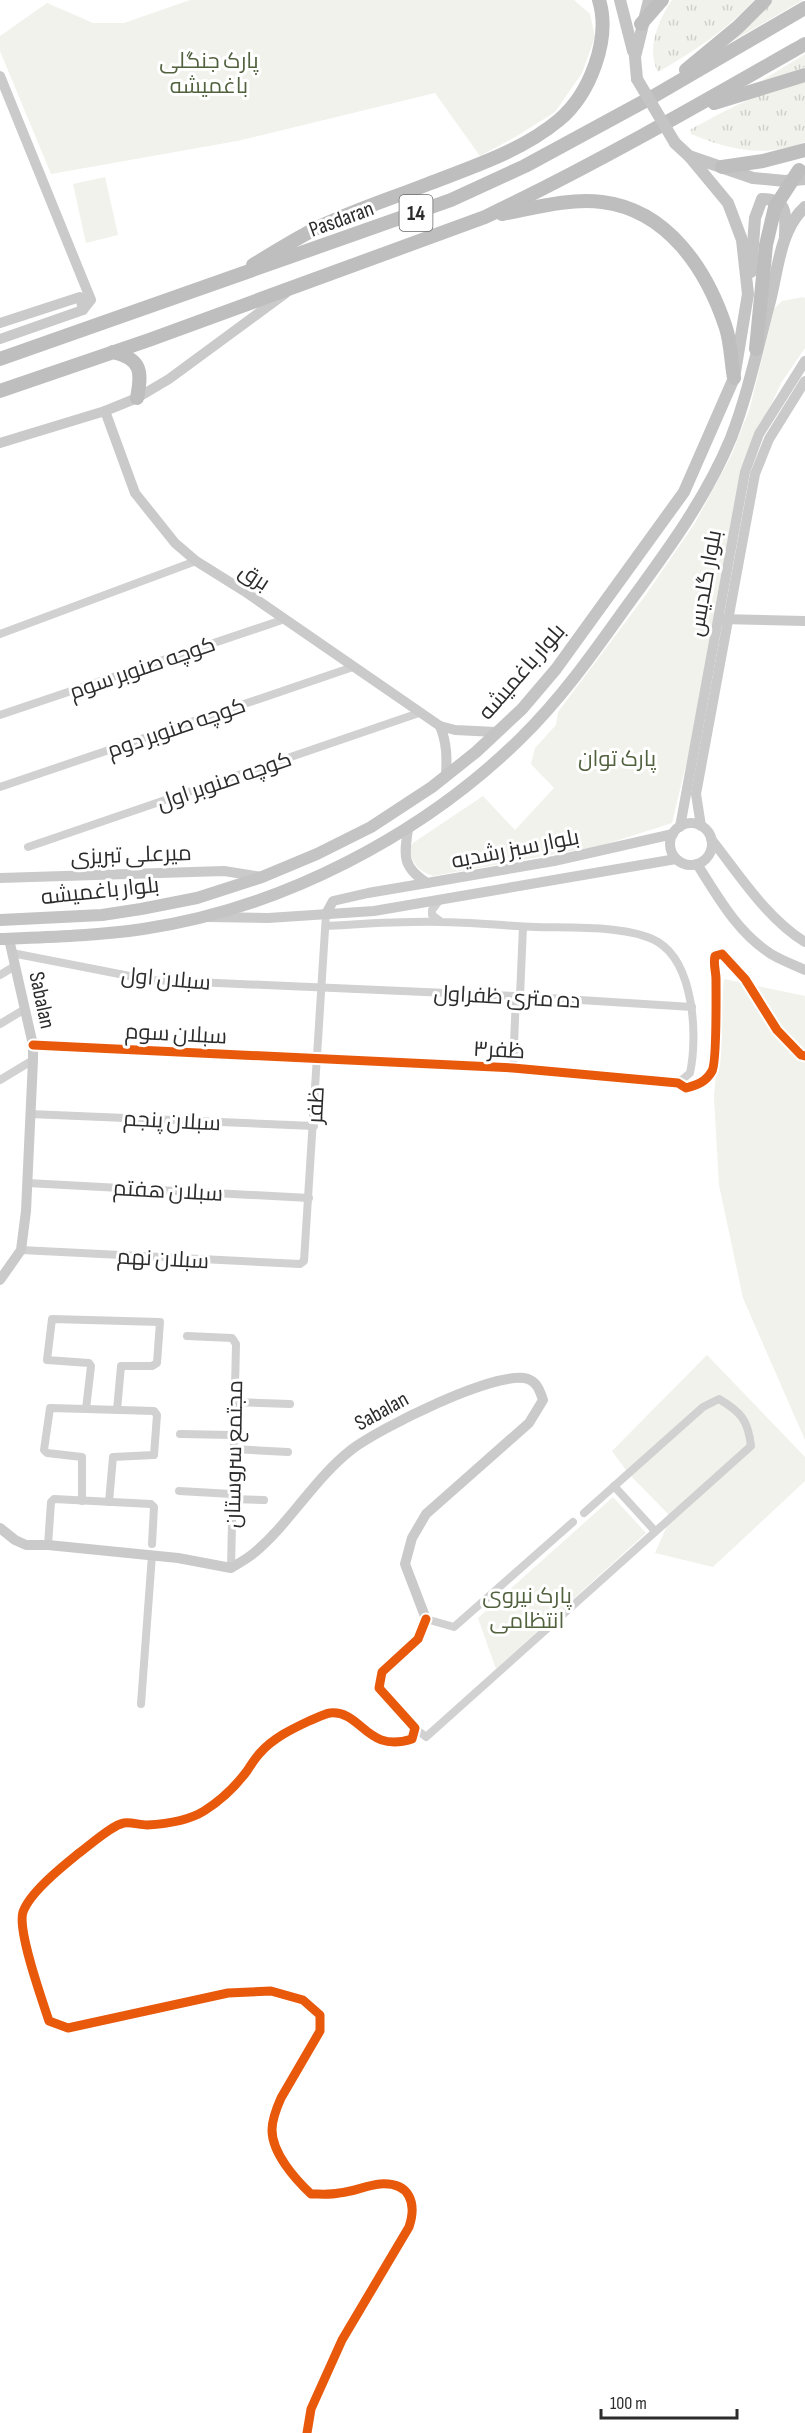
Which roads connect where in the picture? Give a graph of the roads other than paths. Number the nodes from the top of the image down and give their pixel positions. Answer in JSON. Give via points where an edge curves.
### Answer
{"nodes":[{"id":1,"x":599,"y":0,"type":"edge"},
{"id":2,"x":620,"y":0,"type":"edge"},
{"id":3,"x":649,"y":0,"type":"edge"},
{"id":4,"x":662,"y":0,"type":"edge"},
{"id":5,"x":765,"y":0,"type":"edge"},
{"id":6,"x":805,"y":8,"type":"edge"},
{"id":7,"x":641,"y":24,"type":"junction"},
{"id":8,"x":805,"y":44,"type":"edge"},
{"id":9,"x":635,"y":57,"type":"junction"},
{"id":10,"x":805,"y":75,"type":"edge"},
{"id":11,"x":0,"y":76,"type":"edge"},
{"id":12,"x":654,"y":96,"type":"junction"},
{"id":13,"x":689,"y":110,"type":"junction"},
{"id":14,"x":805,"y":150,"type":"edge"},
{"id":15,"x":689,"y":156,"type":"junction"},
{"id":16,"x":805,"y":162,"type":"edge"},
{"id":17,"x":722,"y":167,"type":"junction"},
{"id":18,"x":805,"y":179,"type":"edge"},
{"id":19,"x":805,"y":207,"type":"edge"},
{"id":20,"x":485,"y":217,"type":"junction"},
{"id":21,"x":785,"y":241,"type":"junction"},
{"id":22,"x":223,"y":282,"type":"junction"},
{"id":23,"x":297,"y":285,"type":"junction"},
{"id":24,"x":748,"y":294,"type":"junction"},
{"id":25,"x":84,"y":310,"type":"junction"},
{"id":26,"x":0,"y":323,"type":"edge"},
{"id":27,"x":0,"y":339,"type":"edge"},
{"id":28,"x":756,"y":349,"type":"junction"},
{"id":29,"x":113,"y":352,"type":"junction"},
{"id":30,"x":0,"y":359,"type":"edge"},
{"id":31,"x":805,"y":361,"type":"edge"},
{"id":32,"x":734,"y":378,"type":"junction"},
{"id":33,"x":805,"y":381,"type":"edge"},
{"id":34,"x":0,"y":391,"type":"edge"},
{"id":35,"x":137,"y":398,"type":"junction"},
{"id":36,"x":105,"y":411,"type":"junction"},
{"id":37,"x":0,"y":443,"type":"edge"},
{"id":38,"x":196,"y":561,"type":"junction"},
{"id":39,"x":285,"y":619,"type":"junction"},
{"id":40,"x":723,"y":620,"type":"junction"},
{"id":41,"x":805,"y":621,"type":"edge"},
{"id":42,"x":0,"y":634,"type":"edge"},
{"id":43,"x":353,"y":668,"type":"junction"},
{"id":44,"x":419,"y":712,"type":"junction"},
{"id":45,"x":0,"y":716,"type":"edge"},
{"id":46,"x":440,"y":726,"type":"junction"},
{"id":47,"x":496,"y":732,"type":"junction"},
{"id":48,"x":446,"y":776,"type":"junction"},
{"id":49,"x":0,"y":787,"type":"edge"},
{"id":50,"x":701,"y":826,"type":"junction"},
{"id":51,"x":408,"y":829,"type":"junction"},
{"id":52,"x":676,"y":830,"type":"junction"},
{"id":53,"x":711,"y":839,"type":"junction"},
{"id":54,"x":28,"y":847,"type":"dead end"},
{"id":55,"x":676,"y":859,"type":"junction"},
{"id":56,"x":697,"y":864,"type":"junction"},
{"id":57,"x":262,"y":877,"type":"junction"},
{"id":58,"x":0,"y":878,"type":"edge"},
{"id":59,"x":427,"y":883,"type":"junction"},
{"id":60,"x":438,"y":902,"type":"junction"},
{"id":61,"x":326,"y":914,"type":"junction"},
{"id":62,"x":201,"y":917,"type":"junction"},
{"id":63,"x":0,"y":920,"type":"edge"},
{"id":64,"x":441,"y":922,"type":"junction"},
{"id":65,"x":326,"y":926,"type":"junction"},
{"id":66,"x":523,"y":927,"type":"junction"},
{"id":67,"x":5,"y":939,"type":"edge"},
{"id":68,"x":805,"y":942,"type":"edge"},
{"id":69,"x":12,"y":953,"type":"junction"},
{"id":70,"x":15,"y":966,"type":"junction"},
{"id":71,"x":805,"y":970,"type":"edge"},
{"id":72,"x":0,"y":975,"type":"edge"},
{"id":73,"x":322,"y":988,"type":"junction"},
{"id":74,"x":518,"y":996,"type":"junction"},
{"id":75,"x":692,"y":1007,"type":"junction"},
{"id":76,"x":25,"y":1009,"type":"junction"},
{"id":77,"x":0,"y":1024,"type":"edge"},
{"id":78,"x":33,"y":1045,"type":"junction"},
{"id":79,"x":805,"y":1056,"type":"edge"},
{"id":80,"x":33,"y":1060,"type":"junction"},
{"id":81,"x":318,"y":1060,"type":"junction"},
{"id":82,"x":513,"y":1068,"type":"junction"},
{"id":83,"x":0,"y":1080,"type":"edge"},
{"id":84,"x":678,"y":1083,"type":"junction"},
{"id":85,"x":30,"y":1114,"type":"junction"},
{"id":86,"x":314,"y":1126,"type":"junction"},
{"id":87,"x":27,"y":1183,"type":"junction"},
{"id":88,"x":309,"y":1198,"type":"junction"},
{"id":89,"x":21,"y":1250,"type":"junction"},
{"id":90,"x":304,"y":1261,"type":"joint"},
{"id":91,"x":1,"y":1276,"type":"edge"},
{"id":92,"x":187,"y":1336,"type":"dead end"},
{"id":93,"x":234,"y":1402,"type":"junction"},
{"id":94,"x":290,"y":1404,"type":"dead end"},
{"id":95,"x":86,"y":1409,"type":"junction"},
{"id":96,"x":117,"y":1410,"type":"junction"},
{"id":97,"x":180,"y":1434,"type":"dead end"},
{"id":98,"x":233,"y":1435,"type":"junction"},
{"id":99,"x":233,"y":1449,"type":"junction"},
{"id":100,"x":288,"y":1452,"type":"dead end"},
{"id":101,"x":614,"y":1486,"type":"junction"},
{"id":102,"x":179,"y":1491,"type":"dead end"},
{"id":103,"x":232,"y":1497,"type":"junction"},
{"id":104,"x":264,"y":1500,"type":"dead end"},
{"id":105,"x":82,"y":1501,"type":"junction"},
{"id":106,"x":110,"y":1502,"type":"junction"},
{"id":107,"x":584,"y":1513,"type":"dead end"},
{"id":108,"x":573,"y":1522,"type":"dead end"},
{"id":109,"x":0,"y":1528,"type":"edge"},
{"id":110,"x":655,"y":1531,"type":"junction"},
{"id":111,"x":48,"y":1545,"type":"junction"},
{"id":112,"x":152,"y":1550,"type":"junction"},
{"id":113,"x":231,"y":1568,"type":"junction"},
{"id":114,"x":426,"y":1619,"type":"junction"},
{"id":115,"x":141,"y":1704,"type":"dead end"},
{"id":116,"x":415,"y":1728,"type":"junction"},
{"id":117,"x":307,"y":2433,"type":"edge"}],
"edges":[{"from":1,"to":22,"type":"highway","via":[[602,29],[594,67],[579,97],[560,120],[495,157],[314,230]]},
{"from":2,"to":9,"type":"main road"},
{"from":3,"to":7,"type":"main road"},
{"from":4,"to":7,"type":"highway"},
{"from":5,"to":12,"type":"highway"},
{"from":6,"to":12,"type":"highway","name":"Pasdaran","number":"14"},
{"from":7,"to":9,"type":"main road"},
{"from":8,"to":13,"type":"highway","number":"14"},
{"from":9,"to":15,"type":"main road","name":"بلوار باغمیشه","bridge":true,"via":[[637,79],[675,143]]},
{"from":10,"to":13,"type":"highway"},
{"from":11,"to":25,"type":"street","via":[[91,300]]},
{"from":12,"to":22,"type":"highway","name":"Pasdaran","number":"14","via":[[525,166],[451,200]]},
{"from":13,"to":20,"type":"highway","number":"14"},
{"from":14,"to":17,"type":"highway"},
{"from":15,"to":17,"type":"main road"},
{"from":15,"to":24,"type":"main road","name":"بلوار باغمیشه","via":[[733,213],[742,240]]},
{"from":16,"to":28,"type":"highway","bridge":true,"via":[[775,207],[766,245]]},
{"from":17,"to":18,"type":"main road","via":[[753,178],[785,182]]},
{"from":19,"to":21,"type":"main road"},
{"from":20,"to":23,"type":"highway","number":"14"},
{"from":20,"to":32,"type":"highway","via":[[566,203],[602,202],[633,210],[657,222],[681,243],[714,298],[726,330]]},
{"from":21,"to":24,"type":"main road","via":[[782,204],[762,199],[755,218]]},
{"from":21,"to":28,"type":"main road","name":"بلوار باغمیشه"},
{"from":22,"to":30,"type":"highway","name":"Pasdaran","number":"14"},
{"from":23,"to":29,"type":"highway","number":"14"},
{"from":23,"to":35,"type":"street"},
{"from":24,"to":32,"type":"main road","name":"بلوار باغمیشه"},
{"from":25,"to":26,"type":"street","via":[[80,297]]},
{"from":25,"to":27,"type":"street"},
{"from":28,"to":51,"type":"main road","name":"بلوار باغمیشه","via":[[731,437],[698,505],[581,669],[550,707],[483,773]]},
{"from":29,"to":34,"type":"highway","number":"14"},
{"from":29,"to":35,"type":"highway","via":[[128,356],[137,364]]},
{"from":31,"to":40,"type":"street","name":"بلوار گلدیس","via":[[751,452],[741,491]]},
{"from":32,"to":47,"type":"main road","name":"بلوار باغمیشه","via":[[684,492],[556,669]]},
{"from":33,"to":40,"type":"street","name":"بلوار گلدیس","via":[[761,456]]},
{"from":35,"to":36,"type":"street"},
{"from":36,"to":37,"type":"street"},
{"from":36,"to":38,"type":"street","name":"برق","via":[[135,493],[175,543]]},
{"from":38,"to":39,"type":"street","name":"برق"},
{"from":38,"to":42,"type":"street"},
{"from":39,"to":43,"type":"street","name":"برق"},
{"from":39,"to":45,"type":"street","name":"کوچه صنوبر سوم"},
{"from":40,"to":41,"type":"street"},
{"from":40,"to":50,"type":"street","name":"بلوار گلدیس","via":[[696,795]]},
{"from":40,"to":52,"type":"street","name":"بلوار گلدیس"},
{"from":43,"to":44,"type":"street","name":"برق"},
{"from":43,"to":49,"type":"street","name":"کوچه صنوبر دوم"},
{"from":44,"to":46,"type":"street","name":"برق"},
{"from":44,"to":54,"type":"street","name":"کوچه صنوبر اول"},
{"from":46,"to":47,"type":"street"},
{"from":46,"to":48,"type":"street","via":[[447,753]]},
{"from":47,"to":48,"type":"main road","name":"بلوار باغمیشه"},
{"from":48,"to":57,"type":"main road","name":"بلوار باغمیشه","via":[[371,827]]},
{"from":50,"to":52,"type":"street","via":[[691,824]]},
{"from":50,"to":53,"type":"street"},
{"from":51,"to":59,"type":"street","name":"بلوار سبز رشدیه","via":[[407,865]]},
{"from":51,"to":62,"type":"main road","name":"بلوار باغمیشه","via":[[309,880]]},
{"from":52,"to":55,"type":"street","via":[[670,845]]},
{"from":52,"to":59,"type":"street","name":"بلوار سبز رشدیه","via":[[554,861]]},
{"from":53,"to":56,"type":"street","via":[[709,855]]},
{"from":53,"to":68,"type":"street","via":[[762,903]]},
{"from":55,"to":56,"type":"street","via":[[686,865]]},
{"from":55,"to":60,"type":"street"},
{"from":56,"to":71,"type":"street","via":[[745,933],[772,955]]},
{"from":57,"to":58,"type":"street","name":"میرعلی تبریزی","via":[[224,871]]},
{"from":57,"to":63,"type":"main road","name":"بلوار باغمیشه","via":[[197,898],[141,909]]},
{"from":59,"to":61,"type":"street","via":[[333,902]]},
{"from":60,"to":61,"type":"street"},
{"from":60,"to":64,"type":"street","via":[[432,915]]},
{"from":61,"to":62,"type":"street"},
{"from":61,"to":65,"type":"street","name":"ظفر"},
{"from":62,"to":67,"type":"main road","name":"بلوار باغمیشه","via":[[137,930]]},
{"from":64,"to":65,"type":"street"},
{"from":64,"to":66,"type":"street"},
{"from":65,"to":73,"type":"street","name":"ظفر"},
{"from":66,"to":74,"type":"street"},
{"from":66,"to":75,"type":"street","via":[[634,933],[659,942],[676,959]]},
{"from":67,"to":69,"type":"street","name":"Sabalan"},
{"from":69,"to":70,"type":"street","name":"Sabalan"},
{"from":69,"to":73,"type":"street","name":"سبلان اول","via":[[150,980]]},
{"from":70,"to":72,"type":"street"},
{"from":70,"to":76,"type":"street","name":"Sabalan"},
{"from":73,"to":74,"type":"street","name":"ده متری ظفراول"},
{"from":73,"to":81,"type":"street","name":"ظفر"},
{"from":74,"to":75,"type":"street","name":"ده متری ظفراول"},
{"from":74,"to":82,"type":"street"},
{"from":75,"to":84,"type":"street","via":[[692,1064],[690,1073]]},
{"from":76,"to":77,"type":"street"},
{"from":76,"to":78,"type":"street","name":"Sabalan"},
{"from":78,"to":80,"type":"street","name":"Sabalan"},
{"from":78,"to":81,"type":"street","name":"سبلان سوم"},
{"from":79,"to":84,"type":"street","name":"ظفر۳","via":[[777,1030],[745,980],[722,954],[713,961],[717,1002],[712,1071],[700,1084],[686,1088]]},
{"from":80,"to":83,"type":"street"},
{"from":80,"to":85,"type":"street","name":"Sabalan"},
{"from":81,"to":82,"type":"street","name":"ظفر۳"},
{"from":81,"to":86,"type":"street","name":"ظفر"},
{"from":82,"to":84,"type":"street","name":"ظفر۳"},
{"from":85,"to":86,"type":"street","name":"سبلان پنجم"},
{"from":85,"to":87,"type":"street","name":"Sabalan"},
{"from":86,"to":88,"type":"street","name":"ظفر"},
{"from":87,"to":88,"type":"street","name":"سبلان هفتم"},
{"from":87,"to":89,"type":"street","name":"Sabalan"},
{"from":88,"to":90,"type":"street","name":"ظفر"},
{"from":89,"to":90,"type":"street","name":"سبلان نهم","via":[[300,1264]]},
{"from":89,"to":91,"type":"street"},
{"from":92,"to":93,"type":"street","name":"مجتمع سروستان","via":[[235,1340]]},
{"from":93,"to":94,"type":"street"},
{"from":93,"to":98,"type":"street","name":"مجتمع سروستان"},
{"from":95,"to":96,"type":"street"},
{"from":95,"to":96,"type":"street","via":[[91,1364],[48,1360],[52,1319],[160,1322],[157,1363],[121,1366]]},
{"from":95,"to":105,"type":"street","via":[[50,1408],[44,1450],[82,1457]]},
{"from":96,"to":106,"type":"street","via":[[156,1413],[156,1451],[150,1457],[113,1457]]},
{"from":97,"to":98,"type":"street"},
{"from":98,"to":99,"type":"street","name":"مجتمع سروستان"},
{"from":99,"to":100,"type":"street"},
{"from":99,"to":103,"type":"street","name":"مجتمع سروستان"},
{"from":101,"to":107,"type":"street"},
{"from":101,"to":110,"type":"street"},
{"from":101,"to":110,"type":"street","via":[[703,1407],[719,1399],[744,1419],[751,1446]]},
{"from":102,"to":103,"type":"street"},
{"from":103,"to":104,"type":"street"},
{"from":103,"to":113,"type":"street","name":"مجتمع سروستان"},
{"from":105,"to":106,"type":"street"},
{"from":105,"to":111,"type":"street","via":[[51,1500]]},
{"from":106,"to":112,"type":"street","via":[[153,1505]]},
{"from":108,"to":114,"type":"street","via":[[454,1627]]},
{"from":109,"to":111,"type":"street","via":[[26,1545]]},
{"from":110,"to":116,"type":"street","via":[[426,1737]]},
{"from":111,"to":112,"type":"street"},
{"from":112,"to":113,"type":"street"},
{"from":112,"to":115,"type":"street"},
{"from":113,"to":114,"type":"street","name":"Sabalan","via":[[254,1554],[327,1471],[352,1449],[422,1410],[473,1389],[513,1378],[528,1379],[538,1386],[543,1400],[529,1423],[426,1514],[411,1538],[405,1564]]},
{"from":114,"to":116,"type":"street","via":[[418,1639],[382,1672],[379,1688]]},
{"from":116,"to":117,"type":"street","via":[[412,1739],[384,1742],[352,1719],[330,1713],[292,1729],[259,1753],[234,1787],[202,1813],[159,1824],[123,1823],[61,1867],[23,1912],[24,1937],[49,2021],[68,2028],[228,1993],[272,1991],[303,2000],[320,2015],[320,2031],[281,2098],[272,2131],[290,2174],[311,2194],[337,2194],[380,2184],[397,2186],[406,2191],[414,2213],[342,2340],[311,2409]]}]}
